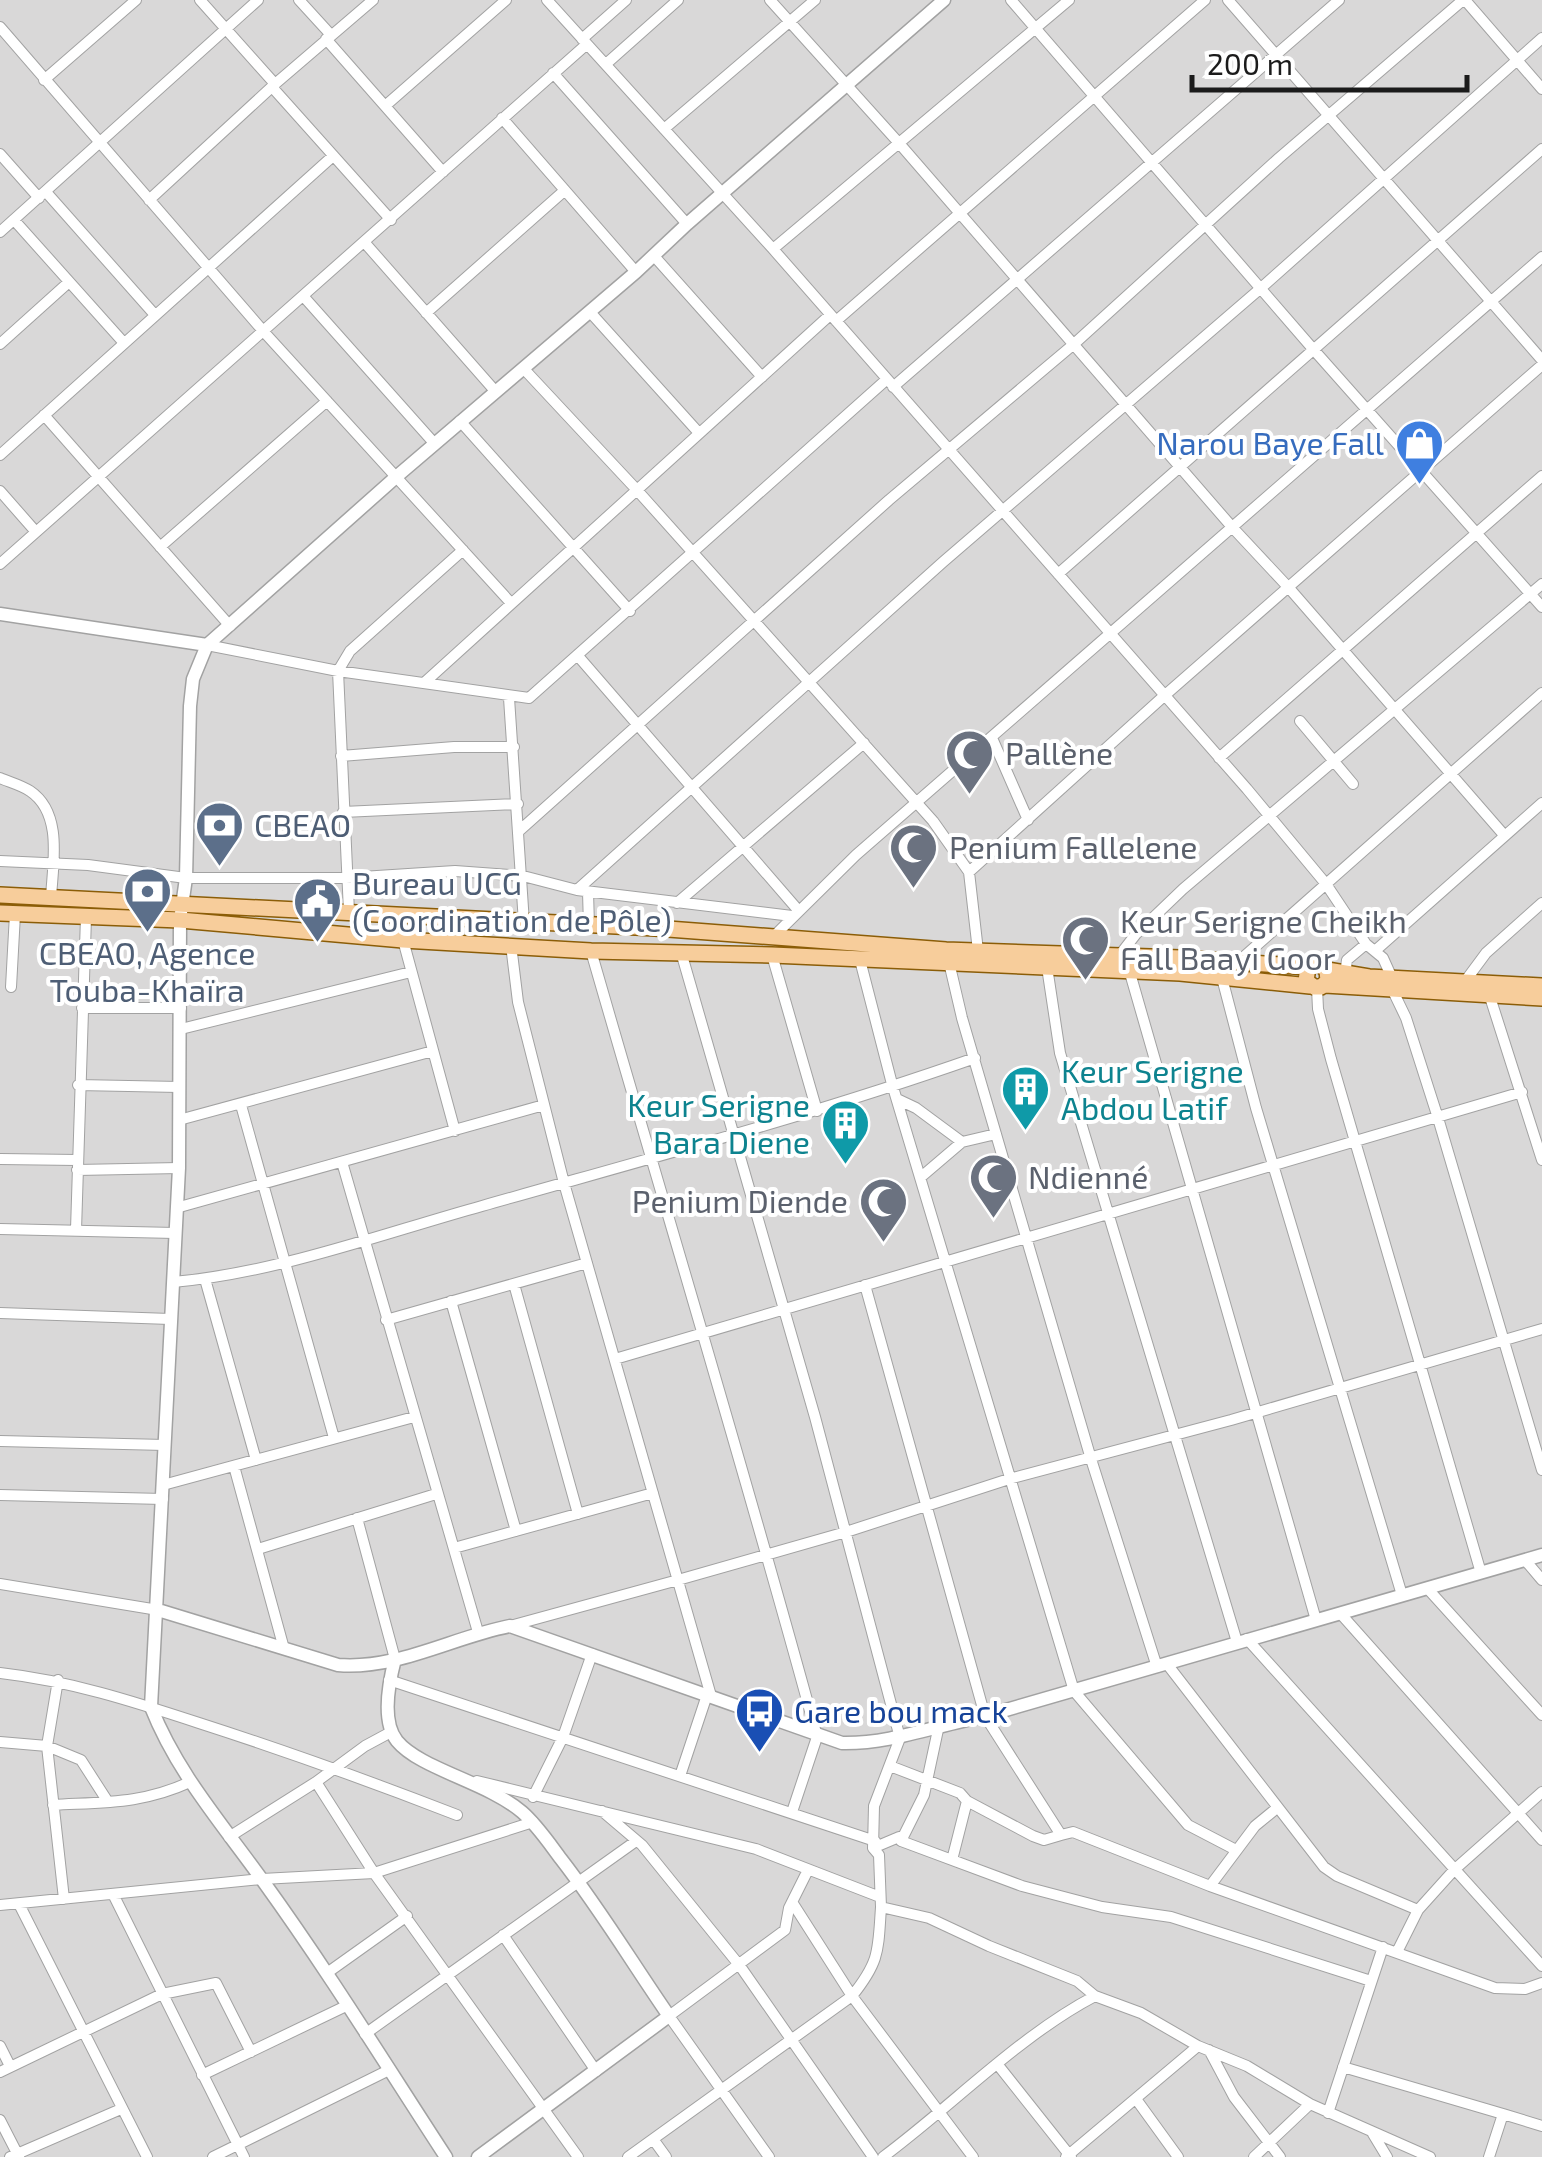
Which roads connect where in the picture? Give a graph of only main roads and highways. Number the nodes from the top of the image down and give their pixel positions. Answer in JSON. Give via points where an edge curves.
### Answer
{"nodes":[{"id":1,"x":0,"y":895,"type":"edge"},
{"id":2,"x":8,"y":914,"type":"edge"},
{"id":3,"x":948,"y":957,"type":"junction"},
{"id":4,"x":1320,"y":982,"type":"junction"},
{"id":5,"x":1393,"y":985,"type":"junction"},
{"id":6,"x":1542,"y":986,"type":"edge"},
{"id":7,"x":1542,"y":998,"type":"edge"}],
"edges":[{"from":1,"to":3,"type":"main road","via":[[772,937]]},
{"from":2,"to":3,"type":"main road","via":[[591,951]]},
{"from":3,"to":4,"type":"main road"},
{"from":3,"to":4,"type":"main road","via":[[978,951],[1318,964]]},
{"from":4,"to":5,"type":"main road"},
{"from":4,"to":5,"type":"main road","via":[[1345,974]]},
{"from":5,"to":6,"type":"main road","via":[[1466,980]]},
{"from":5,"to":7,"type":"main road"}]}
